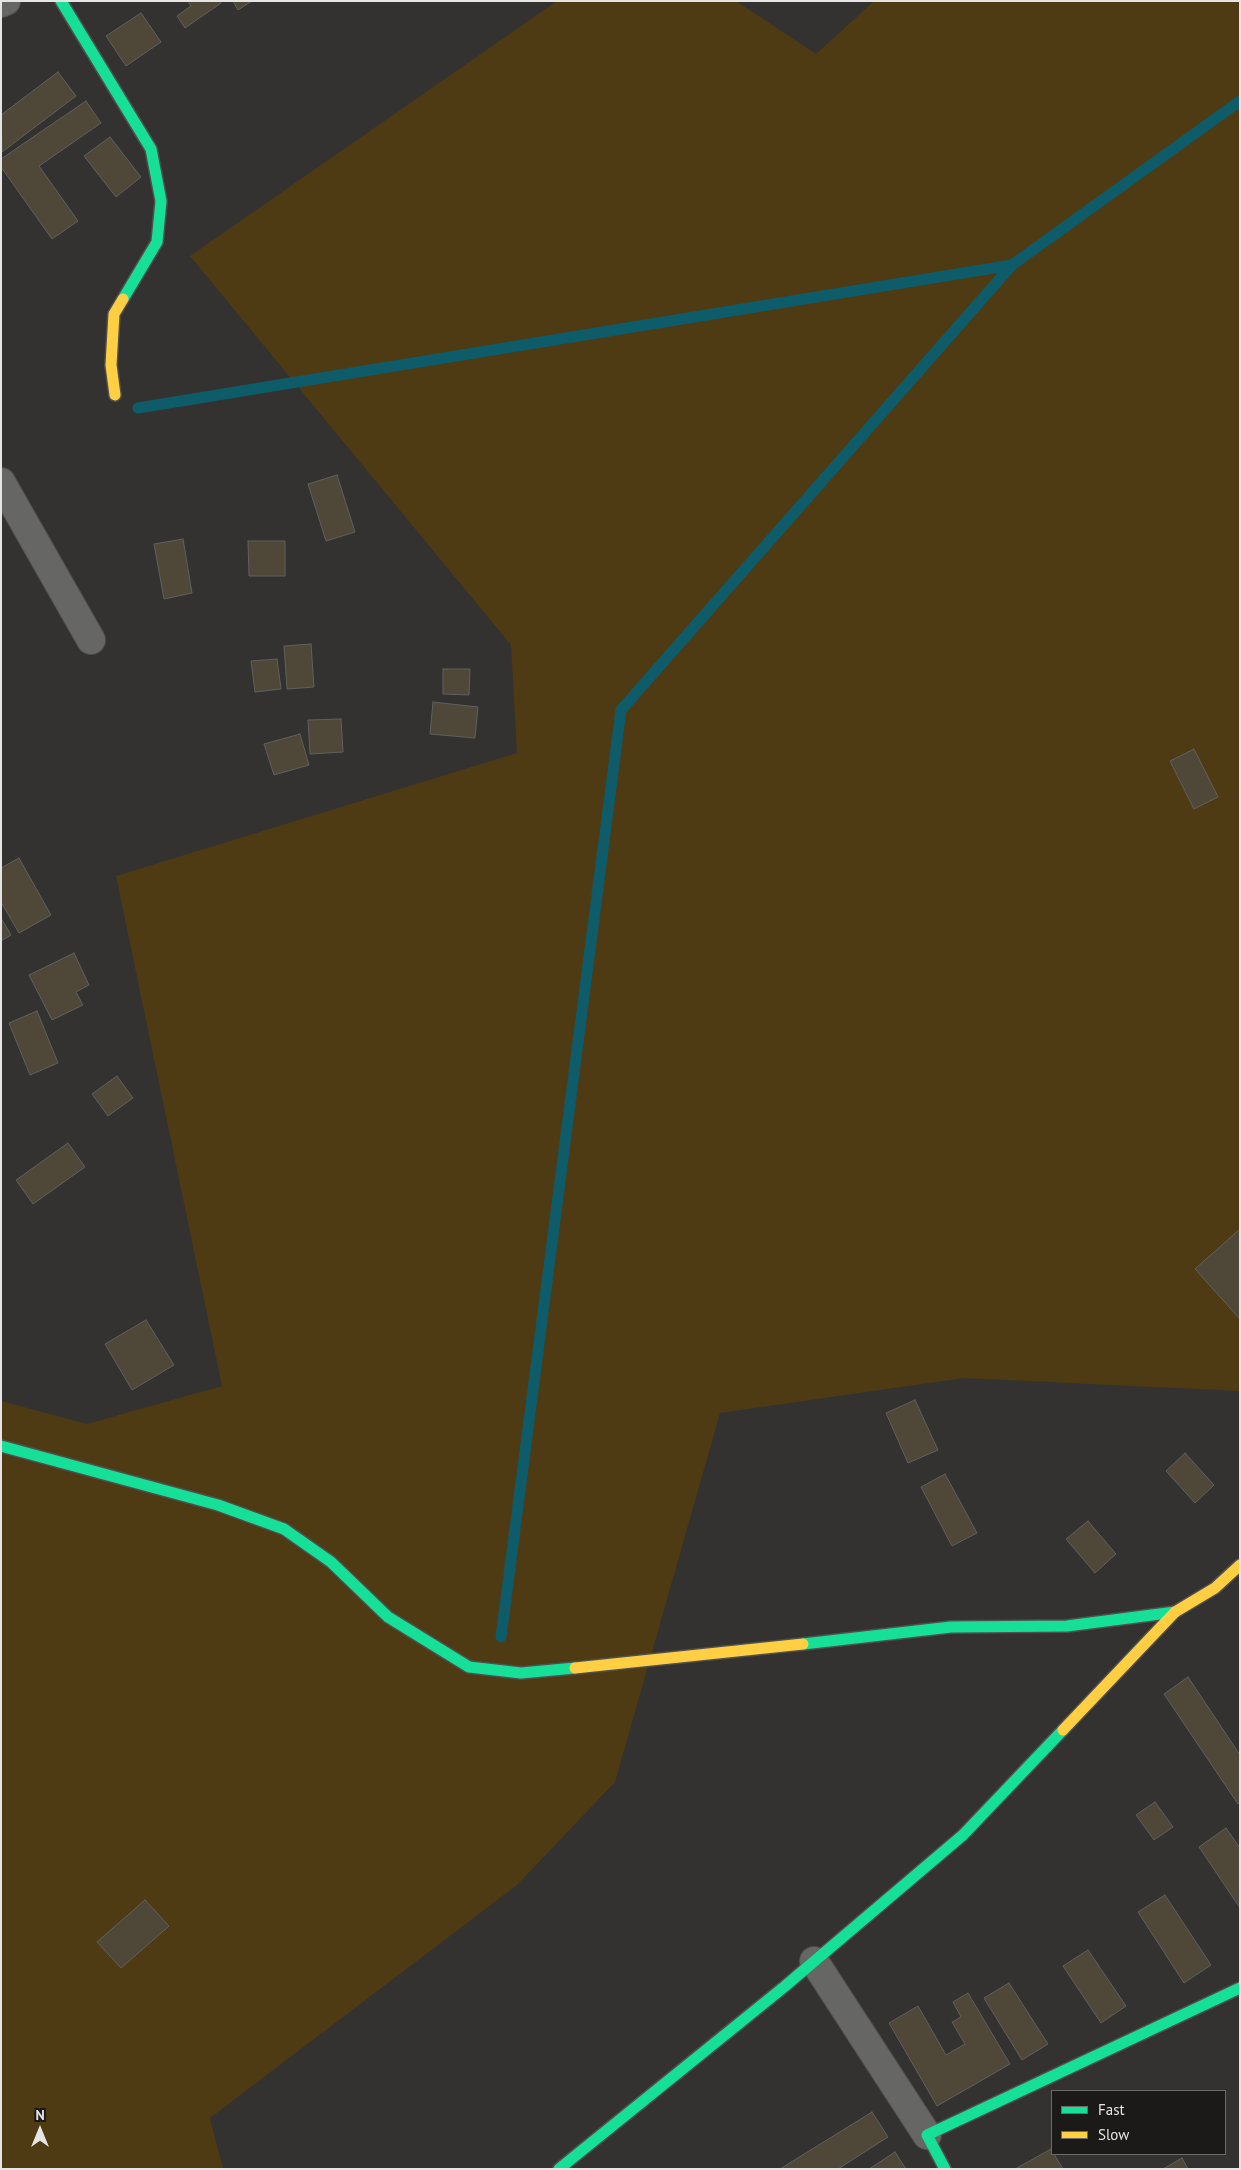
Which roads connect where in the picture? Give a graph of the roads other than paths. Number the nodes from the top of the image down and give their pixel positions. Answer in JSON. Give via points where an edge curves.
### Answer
{"nodes":[{"id":1,"x":6,"y":1,"type":"edge"},
{"id":2,"x":61,"y":1,"type":"edge"},
{"id":3,"x":1,"y":3,"type":"edge"},
{"id":4,"x":115,"y":395,"type":"dead end"},
{"id":5,"x":1,"y":482,"type":"edge"},
{"id":6,"x":91,"y":640,"type":"dead end"},
{"id":7,"x":1,"y":1446,"type":"edge"},
{"id":8,"x":1240,"y":1565,"type":"edge"},
{"id":9,"x":1175,"y":1612,"type":"junction"},
{"id":10,"x":814,"y":1961,"type":"junction"},
{"id":11,"x":1240,"y":1988,"type":"edge"},
{"id":12,"x":927,"y":2135,"type":"junction"},
{"id":13,"x":559,"y":2169,"type":"edge"},
{"id":14,"x":945,"y":2169,"type":"edge"}],
"edges":[{"from":1,"to":3,"type":"street"},
{"from":2,"to":4,"type":"street","via":[[151,149],[161,200],[157,242],[114,314],[111,365]]},
{"from":5,"to":6,"type":"street"},
{"from":7,"to":9,"type":"street","via":[[218,1504],[284,1530],[331,1562],[388,1617],[469,1667],[521,1673],[950,1628],[1068,1626]]},
{"from":8,"to":9,"type":"street","via":[[1215,1588]]},
{"from":9,"to":10,"type":"street","via":[[963,1835]]},
{"from":10,"to":12,"type":"street"},
{"from":10,"to":13,"type":"street"},
{"from":11,"to":12,"type":"street"},
{"from":12,"to":14,"type":"street"}]}
